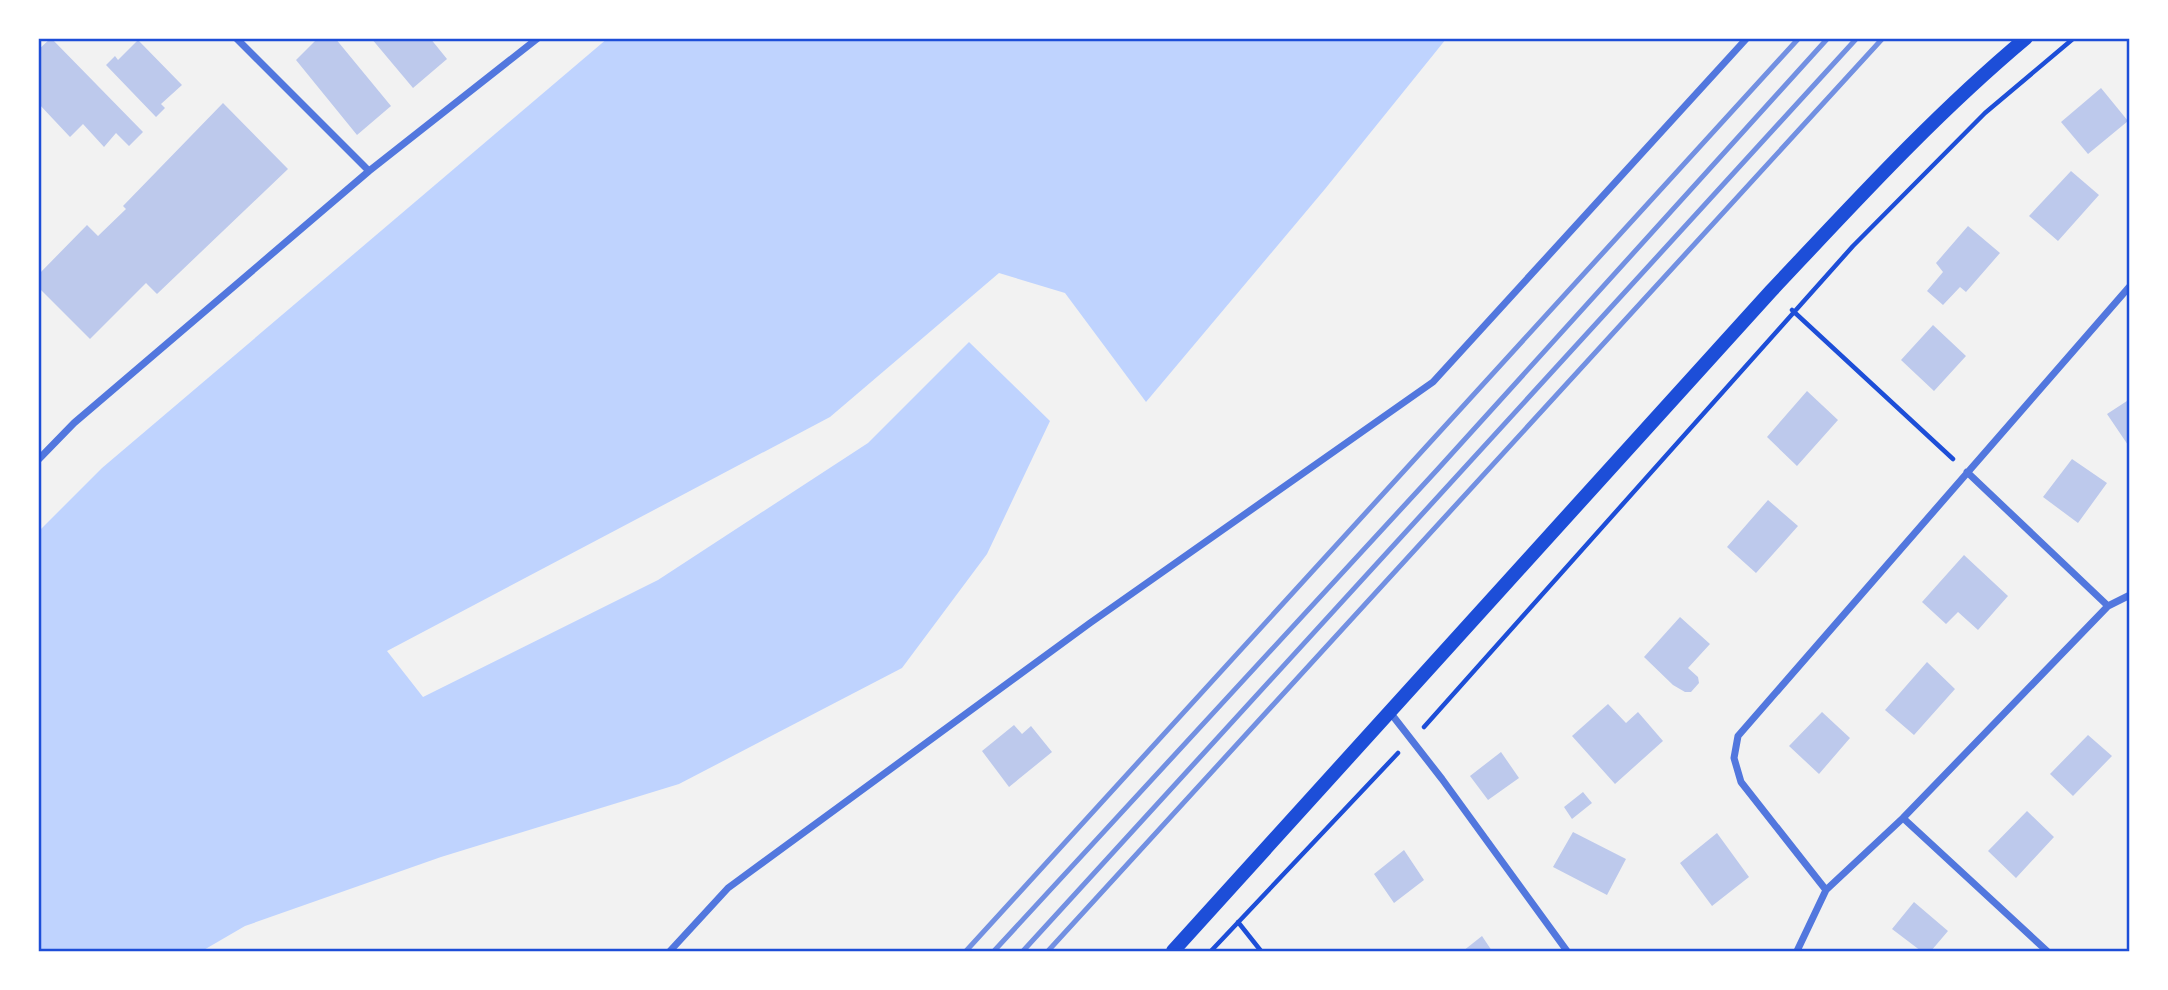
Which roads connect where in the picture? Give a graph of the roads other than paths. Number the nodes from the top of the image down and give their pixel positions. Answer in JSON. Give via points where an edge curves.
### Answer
{"nodes":[{"id":1,"x":236,"y":38,"type":"edge"},
{"id":2,"x":538,"y":38,"type":"edge"},
{"id":3,"x":1747,"y":38,"type":"edge"},
{"id":4,"x":2026,"y":38,"type":"edge"},
{"id":5,"x":369,"y":171,"type":"junction"},
{"id":6,"x":2130,"y":286,"type":"edge"},
{"id":7,"x":2130,"y":295,"type":"edge"},
{"id":8,"x":2120,"y":296,"type":"junction"},
{"id":9,"x":38,"y":460,"type":"edge"},
{"id":10,"x":1967,"y":472,"type":"junction"},
{"id":11,"x":2130,"y":595,"type":"edge"},
{"id":12,"x":2108,"y":606,"type":"junction"},
{"id":13,"x":1390,"y":711,"type":"junction"},
{"id":14,"x":1903,"y":818,"type":"junction"},
{"id":15,"x":1826,"y":890,"type":"junction"},
{"id":16,"x":670,"y":951,"type":"edge"},
{"id":17,"x":1173,"y":951,"type":"edge"},
{"id":18,"x":1567,"y":951,"type":"edge"},
{"id":19,"x":1797,"y":951,"type":"edge"},
{"id":20,"x":2047,"y":951,"type":"edge"}],
"edges":[{"from":1,"to":5,"type":"street"},
{"from":2,"to":5,"type":"street"},
{"from":3,"to":16,"type":"street","via":[[1433,382],[1090,623],[728,888]]},
{"from":4,"to":13,"type":"main road","via":[[1983,74],[1864,192]]},
{"from":5,"to":9,"type":"street"},
{"from":6,"to":8,"type":"street"},
{"from":7,"to":8,"type":"street"},
{"from":8,"to":10,"type":"street"},
{"from":10,"to":12,"type":"street"},
{"from":10,"to":15,"type":"street","via":[[1738,736],[1734,758],[1741,782]]},
{"from":11,"to":12,"type":"street"},
{"from":12,"to":14,"type":"street"},
{"from":13,"to":17,"type":"main road"},
{"from":13,"to":18,"type":"street"},
{"from":14,"to":15,"type":"street"},
{"from":14,"to":20,"type":"street"},
{"from":15,"to":19,"type":"street"}]}
